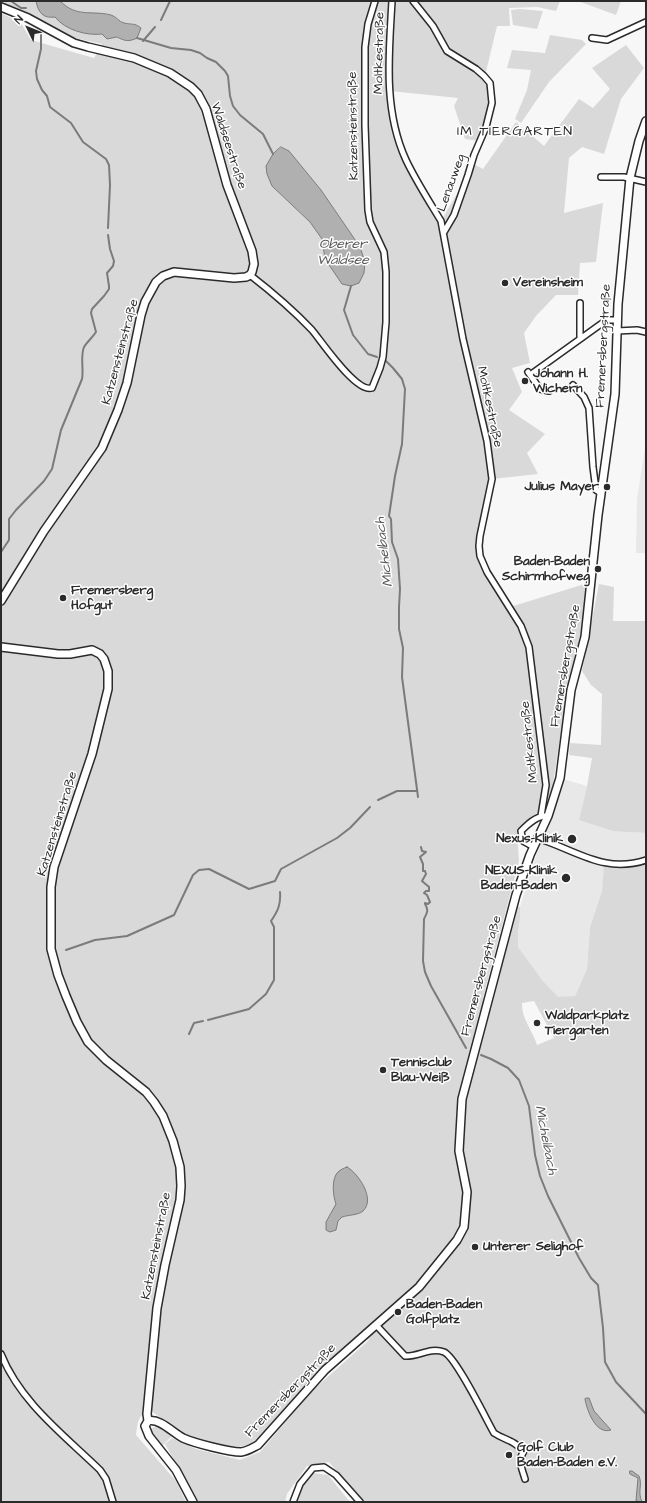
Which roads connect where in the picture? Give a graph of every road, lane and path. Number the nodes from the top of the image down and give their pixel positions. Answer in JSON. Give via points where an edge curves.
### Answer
{"nodes":[{"id":1,"x":375,"y":1,"type":"edge"},
{"id":2,"x":392,"y":1,"type":"edge"},
{"id":3,"x":413,"y":1,"type":"edge"},
{"id":4,"x":1,"y":7,"type":"edge"},
{"id":5,"x":646,"y":22,"type":"edge"},
{"id":6,"x":592,"y":38,"type":"dead end"},
{"id":7,"x":646,"y":121,"type":"edge"},
{"id":8,"x":601,"y":177,"type":"dead end"},
{"id":9,"x":630,"y":178,"type":"junction"},
{"id":10,"x":646,"y":182,"type":"edge"},
{"id":11,"x":444,"y":232,"type":"junction"},
{"id":12,"x":250,"y":275,"type":"junction"},
{"id":13,"x":580,"y":303,"type":"dead end"},
{"id":14,"x":617,"y":320,"type":"junction"},
{"id":15,"x":617,"y":331,"type":"junction"},
{"id":16,"x":646,"y":332,"type":"edge"},
{"id":17,"x":580,"y":338,"type":"junction"},
{"id":18,"x":573,"y":385,"type":"dead end"},
{"id":19,"x":549,"y":391,"type":"dead end"},
{"id":20,"x":601,"y":493,"type":"junction"},
{"id":21,"x":1,"y":601,"type":"edge"},
{"id":22,"x":1,"y":647,"type":"edge"},
{"id":23,"x":544,"y":816,"type":"junction"},
{"id":24,"x":538,"y":838,"type":"junction"},
{"id":25,"x":534,"y":847,"type":"junction"},
{"id":26,"x":646,"y":860,"type":"edge"},
{"id":27,"x":376,"y":1325,"type":"junction"},
{"id":28,"x":1,"y":1354,"type":"edge"},
{"id":29,"x":148,"y":1421,"type":"junction"},
{"id":30,"x":525,"y":1479,"type":"dead end"},
{"id":31,"x":113,"y":1502,"type":"edge"},
{"id":32,"x":193,"y":1502,"type":"edge"},
{"id":33,"x":293,"y":1502,"type":"edge"},
{"id":34,"x":360,"y":1502,"type":"edge"}],
"edges":[{"from":1,"to":12,"type":"street","name":"Katzensteinstraße","via":[[365,47],[365,125],[368,210],[370,222],[384,252],[386,322],[383,358],[372,388],[365,388],[350,377],[312,330],[280,298]]},
{"from":2,"to":11,"type":"street","name":"Moltkestraße","via":[[389,77],[394,121],[406,159],[441,221]]},
{"from":3,"to":11,"type":"street","name":"Lenauweg","via":[[433,26],[447,51],[476,68],[490,83],[492,102],[486,127],[454,216]]},
{"from":4,"to":12,"type":"street","name":"Waldseestraße","via":[[74,42],[134,58],[156,67],[176,76],[198,94],[206,109],[226,185],[252,250],[254,264]]},
{"from":5,"to":6,"type":"street","via":[[607,40]]},
{"from":7,"to":9,"type":"street","name":"Fremersbergstraße"},
{"from":8,"to":9,"type":"street"},
{"from":9,"to":10,"type":"street"},
{"from":9,"to":14,"type":"street","name":"Fremersbergstraße"},
{"from":11,"to":23,"type":"street","name":"Moltkestraße","via":[[453,291],[487,442],[492,479],[480,536],[480,556],[487,572],[521,626],[529,647],[546,785]]},
{"from":12,"to":21,"type":"street","name":"Katzensteinstraße","via":[[234,278],[174,272],[156,282],[145,302],[127,383],[102,448],[44,531]]},
{"from":13,"to":17,"type":"street"},
{"from":14,"to":15,"type":"street","name":"Fremersbergstraße"},
{"from":14,"to":17,"type":"street","via":[[608,320]]},
{"from":15,"to":16,"type":"street"},
{"from":15,"to":20,"type":"street","name":"Fremersbergstraße","via":[[615,394]]},
{"from":17,"to":19,"type":"street","via":[[529,374],[540,389]]},
{"from":18,"to":20,"type":"street","via":[[584,397],[589,408],[596,490]]},
{"from":20,"to":23,"type":"street","name":"Fremersbergstraße","via":[[586,637],[571,690],[560,778]]},
{"from":22,"to":29,"type":"street","name":"Katzensteinstraße","via":[[58,654],[92,650],[104,659],[108,671],[108,689],[92,754],[54,867],[51,887],[51,949],[66,996],[88,1042],[146,1092],[154,1102],[173,1141],[180,1168],[180,1200],[157,1308]]},
{"from":23,"to":24,"type":"street","name":"Fremersbergstraße"},
{"from":23,"to":25,"type":"street","via":[[521,831],[523,841]]},
{"from":24,"to":25,"type":"street","name":"Fremersbergstraße"},
{"from":24,"to":26,"type":"street","via":[[604,863],[621,864]]},
{"from":25,"to":27,"type":"street","name":"Fremersbergstraße","via":[[516,895],[462,1099],[459,1151],[467,1192],[464,1227],[457,1240],[419,1287]]},
{"from":27,"to":29,"type":"street","name":"Fremersbergstraße","via":[[325,1370],[258,1444],[249,1450],[235,1452],[190,1441],[157,1422]]},
{"from":27,"to":30,"type":"street","via":[[405,1356],[432,1350],[447,1354],[456,1365],[494,1433],[524,1451],[520,1463]]},
{"from":28,"to":31,"type":"street","via":[[32,1404],[100,1470],[106,1479]]},
{"from":29,"to":32,"type":"street","name":"Katzensteinstraße","via":[[145,1426],[148,1436],[176,1470]]},
{"from":33,"to":34,"type":"street","via":[[300,1484],[312,1468],[324,1467],[336,1475]]}]}
